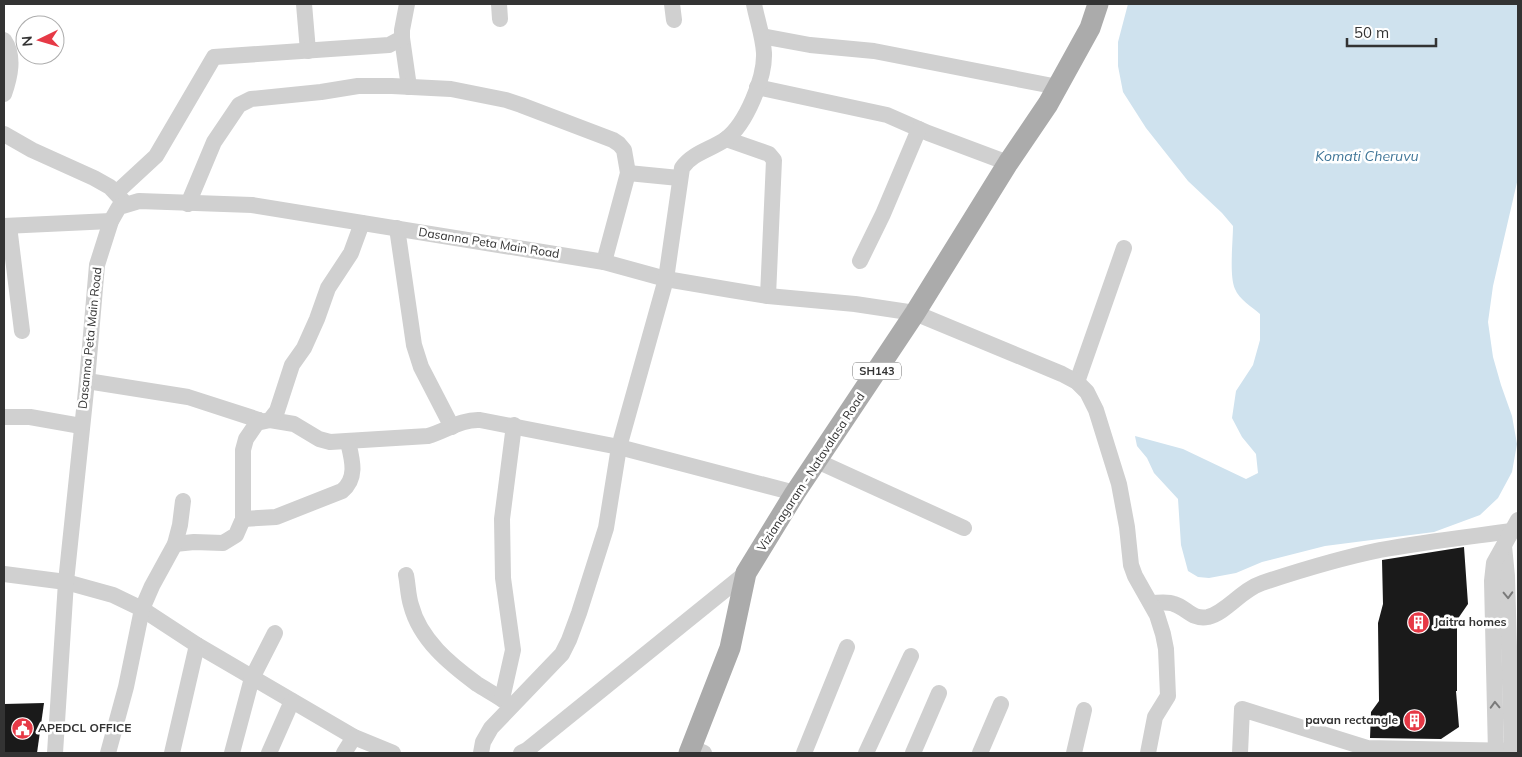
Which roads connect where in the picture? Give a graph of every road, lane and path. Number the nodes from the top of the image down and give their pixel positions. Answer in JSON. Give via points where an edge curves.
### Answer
{"nodes":[{"id":1,"x":304,"y":4,"type":"edge"},
{"id":2,"x":407,"y":4,"type":"edge"},
{"id":3,"x":754,"y":4,"type":"edge"},
{"id":4,"x":1098,"y":4,"type":"edge"},
{"id":5,"x":762,"y":36,"type":"junction"},
{"id":6,"x":402,"y":38,"type":"junction"},
{"id":7,"x":4,"y":40,"type":"edge"},
{"id":8,"x":308,"y":51,"type":"junction"},
{"id":9,"x":409,"y":87,"type":"junction"},
{"id":10,"x":757,"y":87,"type":"junction"},
{"id":11,"x":1058,"y":87,"type":"junction"},
{"id":12,"x":4,"y":94,"type":"edge"},
{"id":13,"x":919,"y":129,"type":"junction"},
{"id":14,"x":4,"y":134,"type":"edge"},
{"id":15,"x":726,"y":139,"type":"junction"},
{"id":16,"x":12,"y":144,"type":"edge"},
{"id":17,"x":1008,"y":163,"type":"junction"},
{"id":18,"x":628,"y":172,"type":"junction"},
{"id":19,"x":679,"y":178,"type":"junction"},
{"id":20,"x":121,"y":198,"type":"junction"},
{"id":21,"x":188,"y":204,"type":"junction"},
{"id":22,"x":111,"y":221,"type":"junction"},
{"id":23,"x":362,"y":223,"type":"junction"},
{"id":24,"x":7,"y":226,"type":"edge"},
{"id":25,"x":397,"y":228,"type":"junction"},
{"id":26,"x":1124,"y":248,"type":"dead end"},
{"id":27,"x":860,"y":261,"type":"dead end"},
{"id":28,"x":604,"y":262,"type":"junction"},
{"id":29,"x":666,"y":279,"type":"junction"},
{"id":30,"x":768,"y":296,"type":"junction"},
{"id":31,"x":915,"y":313,"type":"junction"},
{"id":32,"x":22,"y":331,"type":"dead end"},
{"id":33,"x":87,"y":381,"type":"junction"},
{"id":34,"x":1077,"y":382,"type":"junction"},
{"id":35,"x":4,"y":417,"type":"edge"},
{"id":36,"x":264,"y":420,"type":"junction"},
{"id":37,"x":81,"y":426,"type":"junction"},
{"id":38,"x":514,"y":426,"type":"junction"},
{"id":39,"x":452,"y":427,"type":"junction"},
{"id":40,"x":348,"y":442,"type":"junction"},
{"id":41,"x":619,"y":447,"type":"junction"},
{"id":42,"x":817,"y":461,"type":"junction"},
{"id":43,"x":795,"y":493,"type":"junction"},
{"id":44,"x":184,"y":501,"type":"dead end"},
{"id":45,"x":243,"y":519,"type":"junction"},
{"id":46,"x":1515,"y":526,"type":"edge"},
{"id":47,"x":964,"y":528,"type":"dead end"},
{"id":48,"x":175,"y":544,"type":"junction"},
{"id":49,"x":746,"y":573,"type":"junction"},
{"id":50,"x":4,"y":574,"type":"edge"},
{"id":51,"x":406,"y":575,"type":"dead end"},
{"id":52,"x":66,"y":582,"type":"junction"},
{"id":53,"x":1151,"y":604,"type":"junction"},
{"id":54,"x":142,"y":609,"type":"junction"},
{"id":55,"x":275,"y":632,"type":"dead end"},
{"id":56,"x":197,"y":645,"type":"junction"},
{"id":57,"x":847,"y":647,"type":"dead end"},
{"id":58,"x":912,"y":656,"type":"dead end"},
{"id":59,"x":252,"y":678,"type":"junction"},
{"id":60,"x":939,"y":693,"type":"dead end"},
{"id":61,"x":292,"y":701,"type":"junction"},
{"id":62,"x":507,"y":703,"type":"junction"},
{"id":63,"x":1001,"y":704,"type":"dead end"},
{"id":64,"x":1084,"y":710,"type":"dead end"},
{"id":65,"x":354,"y":738,"type":"junction"},
{"id":66,"x":695,"y":751,"type":"edge"},
{"id":67,"x":1368,"y":751,"type":"edge"},
{"id":68,"x":1507,"y":752,"type":"edge"},
{"id":69,"x":55,"y":753,"type":"edge"},
{"id":70,"x":108,"y":753,"type":"edge"},
{"id":71,"x":172,"y":753,"type":"edge"},
{"id":72,"x":232,"y":753,"type":"edge"},
{"id":73,"x":269,"y":753,"type":"edge"},
{"id":74,"x":344,"y":753,"type":"edge"},
{"id":75,"x":393,"y":753,"type":"edge"},
{"id":76,"x":481,"y":753,"type":"edge"},
{"id":77,"x":521,"y":753,"type":"edge"},
{"id":78,"x":804,"y":753,"type":"edge"},
{"id":79,"x":866,"y":753,"type":"edge"},
{"id":80,"x":913,"y":753,"type":"edge"},
{"id":81,"x":980,"y":753,"type":"edge"},
{"id":82,"x":1074,"y":753,"type":"edge"},
{"id":83,"x":1148,"y":753,"type":"edge"},
{"id":84,"x":1240,"y":753,"type":"edge"}],
"edges":[{"from":1,"to":8,"type":"street"},
{"from":2,"to":6,"type":"street"},
{"from":3,"to":5,"type":"street"},
{"from":4,"to":11,"type":"main road","name":"Vizianagaram - Natavalasa Road","number":"SH143","via":[[1090,28]]},
{"from":5,"to":10,"type":"street","via":[[763,62]]},
{"from":5,"to":11,"type":"street","via":[[810,45],[874,51]]},
{"from":6,"to":8,"type":"street","via":[[389,45]]},
{"from":6,"to":9,"type":"street"},
{"from":7,"to":12,"type":"street","via":[[11,58]]},
{"from":8,"to":20,"type":"street","via":[[214,57],[156,156]]},
{"from":9,"to":18,"type":"street","via":[[451,89],[506,100],[613,140],[624,150]]},
{"from":9,"to":21,"type":"street","via":[[358,86],[251,99],[239,106],[214,142]]},
{"from":10,"to":13,"type":"street","via":[[888,115]]},
{"from":10,"to":15,"type":"street","via":[[737,128]]},
{"from":11,"to":17,"type":"main road","name":"Vizianagaram - Natavalasa Road","number":"SH143"},
{"from":13,"to":17,"type":"street"},
{"from":13,"to":27,"type":"street"},
{"from":14,"to":16,"type":"street"},
{"from":15,"to":19,"type":"street","via":[[685,163]]},
{"from":15,"to":30,"type":"street","via":[[769,154],[774,160]]},
{"from":16,"to":20,"type":"street","via":[[94,178]]},
{"from":17,"to":31,"type":"main road","name":"Vizianagaram - Natavalasa Road","number":"SH143"},
{"from":18,"to":19,"type":"street"},
{"from":18,"to":28,"type":"street"},
{"from":19,"to":29,"type":"street"},
{"from":20,"to":21,"type":"street","name":"Dasanna Peta Main Road"},
{"from":20,"to":22,"type":"street","name":"Dasanna Peta Main Road","via":[[120,207]]},
{"from":21,"to":23,"type":"street","name":"Dasanna Peta Main Road","via":[[252,205]]},
{"from":22,"to":24,"type":"street"},
{"from":22,"to":33,"type":"street","name":"Dasanna Peta Main Road","via":[[97,265]]},
{"from":23,"to":25,"type":"street","name":"Dasanna Peta Main Road"},
{"from":23,"to":36,"type":"street","via":[[351,253],[328,288],[318,319],[292,365],[280,406],[274,417]]},
{"from":24,"to":32,"type":"street"},
{"from":25,"to":28,"type":"street","name":"Dasanna Peta Main Road"},
{"from":25,"to":39,"type":"street","via":[[414,345],[421,367]]},
{"from":26,"to":34,"type":"street"},
{"from":28,"to":29,"type":"street","name":"Dasanna Peta Main Road"},
{"from":29,"to":30,"type":"street","name":"Dasanna Peta Main Road"},
{"from":29,"to":41,"type":"street"},
{"from":30,"to":31,"type":"street","name":"Dasanna Peta Main Road"},
{"from":31,"to":34,"type":"street","name":"Dasanna Peta Main Road"},
{"from":31,"to":42,"type":"main road","name":"Vizianagaram - Natavalasa Road","number":"SH143"},
{"from":33,"to":36,"type":"street","via":[[188,397]]},
{"from":33,"to":37,"type":"street","name":"Dasanna Peta Main Road"},
{"from":34,"to":53,"type":"street","via":[[1087,392],[1099,418],[1119,484],[1131,565]]},
{"from":35,"to":37,"type":"street","via":[[30,417]]},
{"from":36,"to":40,"type":"street","via":[[294,424],[324,441]]},
{"from":36,"to":45,"type":"street","via":[[246,439],[243,450]]},
{"from":37,"to":52,"type":"street","name":"Dasanna Peta Main Road"},
{"from":38,"to":39,"type":"street","via":[[472,420]]},
{"from":38,"to":41,"type":"street"},
{"from":38,"to":62,"type":"street","via":[[502,519],[503,578],[513,650]]},
{"from":39,"to":40,"type":"street","via":[[428,436]]},
{"from":40,"to":45,"type":"street","via":[[353,473],[348,486],[342,491],[276,518]]},
{"from":41,"to":43,"type":"street"},
{"from":41,"to":62,"type":"street","via":[[606,528],[569,640],[562,654]]},
{"from":42,"to":43,"type":"main road","name":"Vizianagaram - Natavalasa Road","number":"SH143"},
{"from":42,"to":47,"type":"street"},
{"from":43,"to":49,"type":"main road","name":"Vizianagaram - Natavalasa Road","number":"SH143"},
{"from":44,"to":48,"type":"street"},
{"from":45,"to":48,"type":"street","via":[[236,535],[229,541]]},
{"from":46,"to":53,"type":"street","via":[[1380,550],[1288,575],[1248,588],[1219,612],[1209,616],[1196,617],[1170,603]]},
{"from":46,"to":68,"type":"street","via":[[1504,546],[1507,576]]},
{"from":48,"to":54,"type":"street"},
{"from":49,"to":66,"type":"main road","name":"Vizianagaram - Natavalasa Road","number":"SH143","via":[[730,648]]},
{"from":49,"to":77,"type":"street"},
{"from":50,"to":52,"type":"street"},
{"from":51,"to":62,"type":"street","via":[[411,605],[426,637],[478,684]]},
{"from":52,"to":54,"type":"street","via":[[113,595]]},
{"from":52,"to":69,"type":"street","name":"Dasanna Peta Main Road"},
{"from":53,"to":83,"type":"street","via":[[1163,634],[1169,692],[1155,717]]},
{"from":54,"to":56,"type":"street"},
{"from":54,"to":70,"type":"street"},
{"from":55,"to":59,"type":"street"},
{"from":56,"to":59,"type":"street"},
{"from":56,"to":71,"type":"street"},
{"from":57,"to":78,"type":"street"},
{"from":58,"to":79,"type":"street"},
{"from":59,"to":61,"type":"street"},
{"from":59,"to":72,"type":"street"},
{"from":60,"to":80,"type":"street"},
{"from":61,"to":65,"type":"street"},
{"from":61,"to":73,"type":"street"},
{"from":62,"to":76,"type":"street","via":[[483,742]]},
{"from":63,"to":81,"type":"street"},
{"from":64,"to":82,"type":"street"},
{"from":65,"to":74,"type":"street"},
{"from":65,"to":75,"type":"street"},
{"from":67,"to":68,"type":"street"},
{"from":67,"to":84,"type":"street","via":[[1242,709]]}]}
